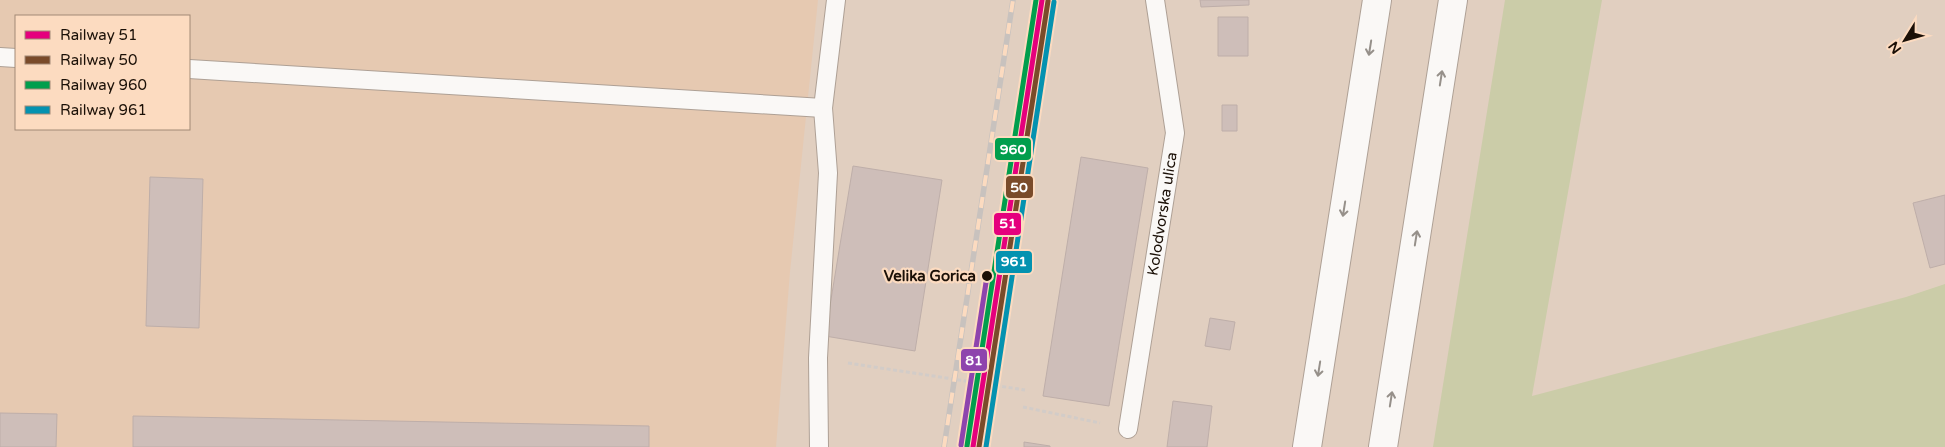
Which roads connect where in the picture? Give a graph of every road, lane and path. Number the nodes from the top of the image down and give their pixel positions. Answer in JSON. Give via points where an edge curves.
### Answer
{"nodes":[{"id":1,"x":836,"y":0,"type":"edge"},
{"id":2,"x":1155,"y":0,"type":"edge"},
{"id":3,"x":1377,"y":0,"type":"edge"},
{"id":4,"x":1453,"y":0,"type":"edge"},
{"id":5,"x":0,"y":57,"type":"edge"},
{"id":6,"x":15,"y":58,"type":"edge"},
{"id":7,"x":190,"y":69,"type":"edge"},
{"id":8,"x":823,"y":108,"type":"junction"},
{"id":9,"x":818,"y":358,"type":"junction"},
{"id":10,"x":1025,"y":390,"type":"dead end"},
{"id":11,"x":1023,"y":407,"type":"dead end"},
{"id":12,"x":1128,"y":428,"type":"joint"},
{"id":13,"x":819,"y":447,"type":"edge"},
{"id":14,"x":1307,"y":447,"type":"edge"},
{"id":15,"x":1383,"y":447,"type":"edge"}],
"edges":[{"from":1,"to":8,"type":"lane"},
{"from":2,"to":12,"type":"lane","name":"Kolodvorska ulica","via":[[1175,133]]},
{"from":3,"to":14,"type":"highway","one_way":true},
{"from":15,"to":4,"type":"highway","one_way":true},
{"from":5,"to":6,"type":"lane"},
{"from":7,"to":8,"type":"lane"},
{"from":8,"to":9,"type":"lane","via":[[828,173]]},
{"from":9,"to":10,"type":"path"},
{"from":9,"to":13,"type":"lane"},
{"from":11,"to":12,"type":"path"}]}
